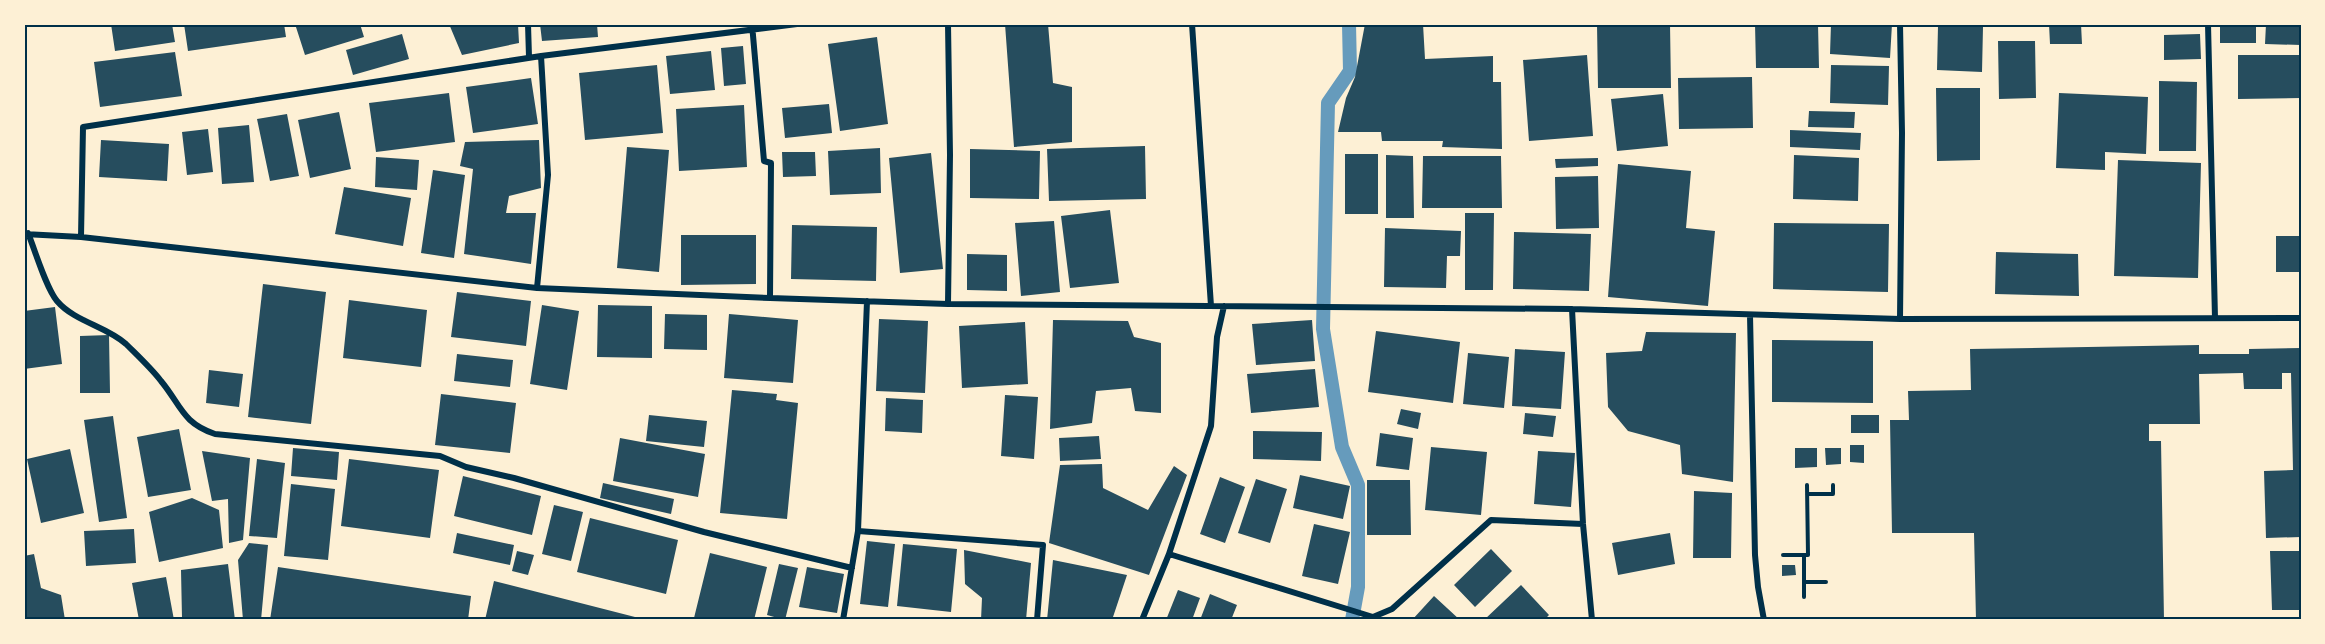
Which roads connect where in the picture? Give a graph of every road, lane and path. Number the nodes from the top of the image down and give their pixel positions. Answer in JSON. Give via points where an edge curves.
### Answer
{"nodes":[{"id":1,"x":528,"y":24,"type":"edge"},
{"id":2,"x":797,"y":24,"type":"edge"},
{"id":3,"x":948,"y":24,"type":"edge"},
{"id":4,"x":1192,"y":24,"type":"edge"},
{"id":5,"x":1900,"y":24,"type":"edge"},
{"id":6,"x":2208,"y":24,"type":"edge"},
{"id":7,"x":752,"y":26,"type":"edge"},
{"id":8,"x":541,"y":56,"type":"junction"},
{"id":9,"x":529,"y":57,"type":"junction"},
{"id":10,"x":26,"y":234,"type":"edge"},
{"id":11,"x":81,"y":237,"type":"junction"},
{"id":12,"x":537,"y":288,"type":"junction"},
{"id":13,"x":770,"y":298,"type":"junction"},
{"id":14,"x":867,"y":302,"type":"junction"},
{"id":15,"x":948,"y":304,"type":"junction"},
{"id":16,"x":1211,"y":306,"type":"junction"},
{"id":17,"x":1224,"y":306,"type":"junction"},
{"id":18,"x":1572,"y":309,"type":"junction"},
{"id":19,"x":1750,"y":315,"type":"junction"},
{"id":20,"x":2215,"y":318,"type":"junction"},
{"id":21,"x":2301,"y":318,"type":"edge"},
{"id":22,"x":1900,"y":319,"type":"junction"},
{"id":23,"x":1806,"y":485,"type":"dead end"},
{"id":24,"x":1833,"y":485,"type":"dead end"},
{"id":25,"x":1807,"y":495,"type":"junction"},
{"id":26,"x":1583,"y":524,"type":"junction"},
{"id":27,"x":858,"y":531,"type":"junction"},
{"id":28,"x":1169,"y":554,"type":"junction"},
{"id":29,"x":1782,"y":555,"type":"dead end"},
{"id":30,"x":1804,"y":555,"type":"junction"},
{"id":31,"x":852,"y":568,"type":"junction"},
{"id":32,"x":1804,"y":582,"type":"junction"},
{"id":33,"x":1826,"y":582,"type":"dead end"},
{"id":34,"x":1804,"y":597,"type":"dead end"},
{"id":35,"x":843,"y":620,"type":"edge"},
{"id":36,"x":1037,"y":620,"type":"edge"},
{"id":37,"x":1142,"y":620,"type":"edge"},
{"id":38,"x":1592,"y":620,"type":"edge"},
{"id":39,"x":1764,"y":620,"type":"edge"}],
"edges":[{"from":1,"to":9,"type":"street"},
{"from":2,"to":7,"type":"street"},
{"from":3,"to":15,"type":"street"},
{"from":4,"to":16,"type":"street"},
{"from":5,"to":22,"type":"street"},
{"from":6,"to":20,"type":"street"},
{"from":7,"to":8,"type":"street"},
{"from":7,"to":13,"type":"street","via":[[764,161],[771,163]]},
{"from":8,"to":9,"type":"street"},
{"from":8,"to":12,"type":"street","via":[[548,175]]},
{"from":9,"to":11,"type":"street","via":[[82,127]]},
{"from":10,"to":11,"type":"street"},
{"from":10,"to":31,"type":"street","via":[[55,298],[79,318],[125,344],[199,429],[215,434],[440,456],[466,467],[704,532]]},
{"from":11,"to":12,"type":"street"},
{"from":12,"to":13,"type":"street"},
{"from":13,"to":14,"type":"street"},
{"from":14,"to":15,"type":"street"},
{"from":14,"to":27,"type":"street"},
{"from":15,"to":16,"type":"street"},
{"from":16,"to":17,"type":"street"},
{"from":17,"to":18,"type":"street"},
{"from":17,"to":28,"type":"street","via":[[1217,337],[1211,426]]},
{"from":18,"to":19,"type":"street"},
{"from":18,"to":26,"type":"street"},
{"from":19,"to":22,"type":"street"},
{"from":19,"to":39,"type":"street","via":[[1755,555]]},
{"from":20,"to":21,"type":"street"},
{"from":20,"to":22,"type":"street"},
{"from":23,"to":25,"type":"path"},
{"from":24,"to":25,"type":"path","via":[[1833,494]]},
{"from":25,"to":30,"type":"path","via":[[1808,555]]},
{"from":26,"to":28,"type":"street","via":[[1491,520],[1392,609],[1373,617]]},
{"from":26,"to":38,"type":"street"},
{"from":27,"to":31,"type":"street"},
{"from":27,"to":36,"type":"street","via":[[1043,545]]},
{"from":28,"to":37,"type":"street"},
{"from":29,"to":30,"type":"path"},
{"from":30,"to":32,"type":"path"},
{"from":31,"to":35,"type":"street"},
{"from":32,"to":33,"type":"path"},
{"from":32,"to":34,"type":"path"}]}
